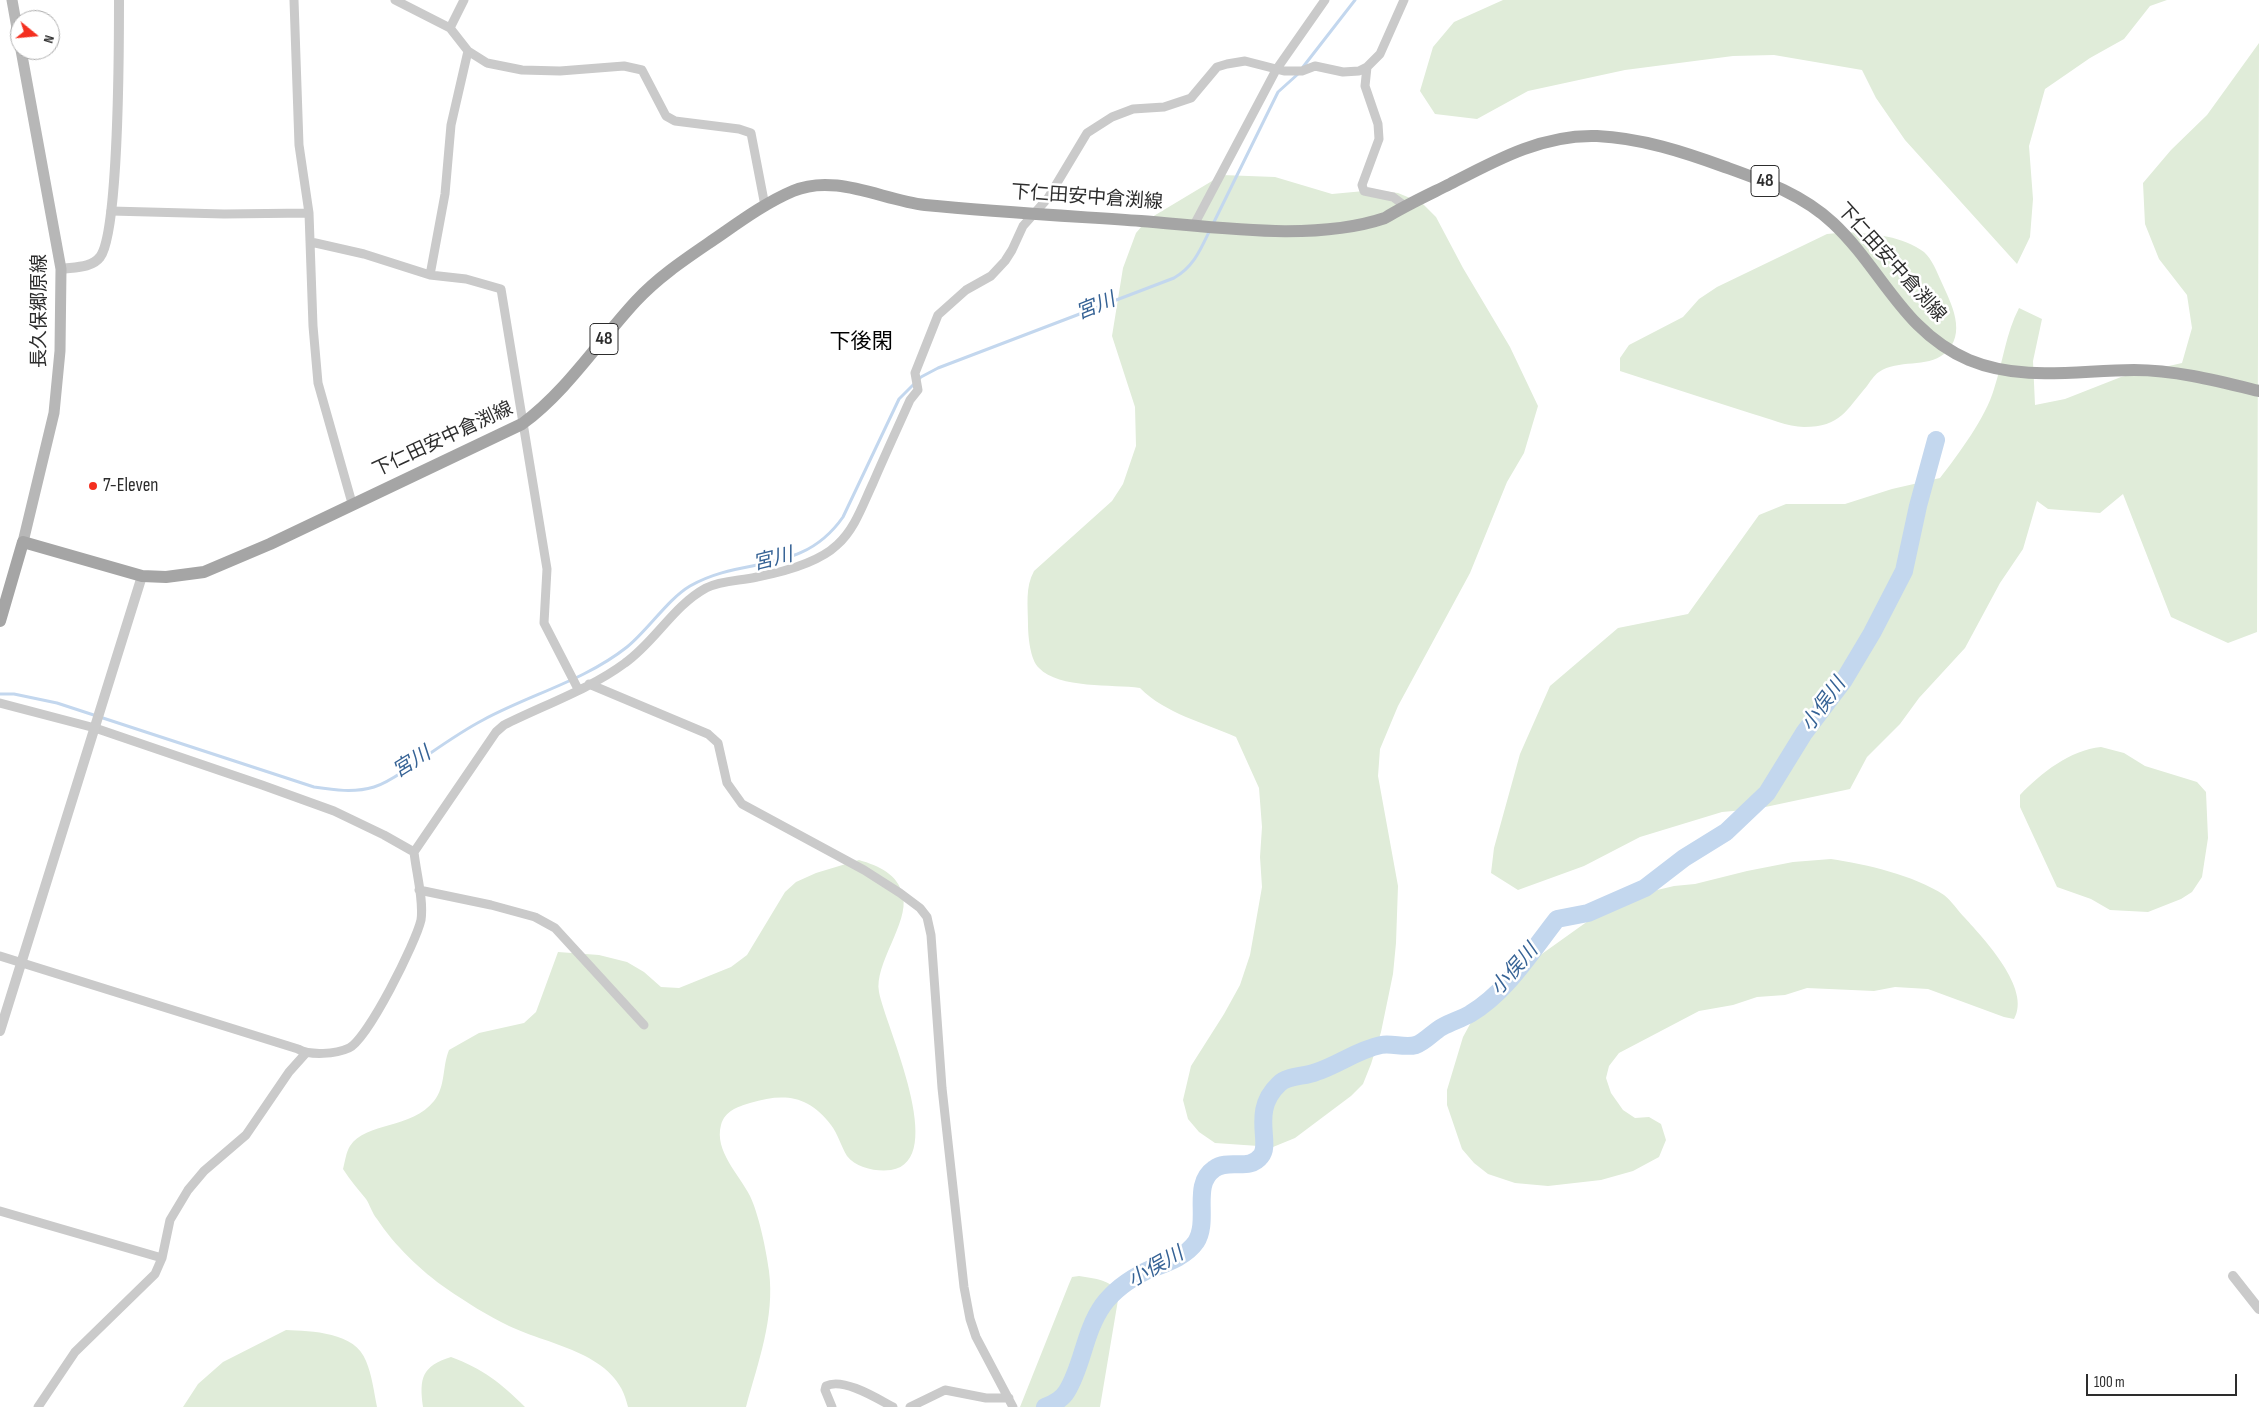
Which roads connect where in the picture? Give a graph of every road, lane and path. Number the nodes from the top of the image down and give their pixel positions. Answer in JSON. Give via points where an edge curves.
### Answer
{"nodes":[{"id":1,"x":119,"y":0,"type":"edge"},
{"id":2,"x":294,"y":0,"type":"edge"},
{"id":3,"x":395,"y":0,"type":"edge"},
{"id":4,"x":464,"y":0,"type":"edge"},
{"id":5,"x":1325,"y":0,"type":"edge"},
{"id":6,"x":1404,"y":0,"type":"edge"},
{"id":7,"x":450,"y":28,"type":"junction"},
{"id":8,"x":468,"y":50,"type":"junction"},
{"id":9,"x":23,"y":60,"type":"edge"},
{"id":10,"x":1367,"y":67,"type":"junction"},
{"id":11,"x":1280,"y":71,"type":"junction"},
{"id":12,"x":765,"y":206,"type":"junction"},
{"id":13,"x":1405,"y":206,"type":"junction"},
{"id":14,"x":111,"y":210,"type":"junction"},
{"id":15,"x":310,"y":213,"type":"junction"},
{"id":16,"x":1033,"y":213,"type":"junction"},
{"id":17,"x":1199,"y":225,"type":"junction"},
{"id":18,"x":311,"y":242,"type":"junction"},
{"id":19,"x":61,"y":269,"type":"junction"},
{"id":20,"x":430,"y":275,"type":"junction"},
{"id":21,"x":2259,"y":391,"type":"edge"},
{"id":22,"x":522,"y":424,"type":"junction"},
{"id":23,"x":352,"y":503,"type":"junction"},
{"id":24,"x":23,"y":542,"type":"junction"},
{"id":25,"x":142,"y":576,"type":"junction"},
{"id":26,"x":0,"y":621,"type":"edge"},
{"id":27,"x":589,"y":684,"type":"junction"},
{"id":28,"x":578,"y":689,"type":"junction"},
{"id":29,"x":0,"y":703,"type":"edge"},
{"id":30,"x":95,"y":726,"type":"junction"},
{"id":31,"x":414,"y":852,"type":"junction"},
{"id":32,"x":419,"y":890,"type":"junction"},
{"id":33,"x":0,"y":956,"type":"edge"},
{"id":34,"x":21,"y":963,"type":"junction"},
{"id":35,"x":644,"y":1025,"type":"dead end"},
{"id":36,"x":0,"y":1031,"type":"edge"},
{"id":37,"x":306,"y":1054,"type":"junction"},
{"id":38,"x":0,"y":1211,"type":"edge"},
{"id":39,"x":162,"y":1258,"type":"junction"},
{"id":40,"x":2232,"y":1276,"type":"dead end"},
{"id":41,"x":2259,"y":1309,"type":"edge"},
{"id":42,"x":1009,"y":1398,"type":"junction"},
{"id":43,"x":38,"y":1407,"type":"edge"},
{"id":44,"x":832,"y":1407,"type":"edge"},
{"id":45,"x":893,"y":1407,"type":"edge"},
{"id":46,"x":910,"y":1407,"type":"edge"},
{"id":47,"x":1014,"y":1407,"type":"edge"}],
"edges":[{"from":1,"to":14,"type":"street"},
{"from":2,"to":15,"type":"street","via":[[299,145]]},
{"from":3,"to":7,"type":"street"},
{"from":4,"to":7,"type":"street"},
{"from":5,"to":11,"type":"street"},
{"from":6,"to":10,"type":"street","via":[[1380,54]]},
{"from":7,"to":8,"type":"street"},
{"from":8,"to":12,"type":"street","via":[[487,63],[522,70],[560,72],[624,66],[642,70],[666,116],[675,121],[751,133]]},
{"from":8,"to":20,"type":"street","via":[[451,125],[445,194]]},
{"from":9,"to":19,"type":"main road","name":"長久保郷原線"},
{"from":10,"to":11,"type":"street","via":[[1343,72],[1316,66],[1302,71]]},
{"from":10,"to":13,"type":"street","via":[[1365,86],[1378,124],[1379,139],[1362,180],[1362,189],[1392,197]]},
{"from":11,"to":16,"type":"street","via":[[1245,62],[1227,64],[1217,67],[1190,98],[1164,107],[1112,116],[1087,133],[1048,198]]},
{"from":11,"to":17,"type":"street"},
{"from":12,"to":16,"type":"main road","name":"下仁田安中倉渕線","number":"48","via":[[812,185],[833,185],[923,205]]},
{"from":12,"to":22,"type":"main road","name":"下仁田安中倉渕線","number":"48","via":[[654,282],[590,357],[537,413]]},
{"from":13,"to":17,"type":"main road","name":"下仁田安中倉渕線","number":"48","via":[[1385,218],[1327,231]]},
{"from":13,"to":21,"type":"main road","name":"下仁田安中倉渕線","number":"48","via":[[1499,157],[1536,145],[1594,136],[1636,140],[1707,160],[1776,185],[1812,206],[1849,240],[1922,331],[1952,352],[1985,366],[2021,373],[2154,370]]},
{"from":14,"to":15,"type":"street"},
{"from":14,"to":19,"type":"street","via":[[103,254],[98,260],[91,265]]},
{"from":15,"to":18,"type":"street"},
{"from":16,"to":17,"type":"main road","name":"下仁田安中倉渕線","number":"48"},
{"from":16,"to":27,"type":"street","via":[[1022,226],[1012,250],[991,276],[966,290],[938,315],[915,372],[918,390],[910,400],[862,507],[838,545],[823,556],[791,567],[757,578],[722,582],[706,588],[626,663]]},
{"from":18,"to":20,"type":"street","via":[[364,254]]},
{"from":18,"to":23,"type":"street","via":[[318,383]]},
{"from":19,"to":24,"type":"main road","name":"長久保郷原線","via":[[61,336],[54,413]]},
{"from":20,"to":22,"type":"street","via":[[466,279],[500,289]]},
{"from":22,"to":23,"type":"main road","name":"下仁田安中倉渕線","number":"48"},
{"from":22,"to":28,"type":"street","via":[[547,569],[544,623]]},
{"from":23,"to":25,"type":"main road","name":"下仁田安中倉渕線","number":"48","via":[[270,544],[204,572],[166,577]]},
{"from":24,"to":25,"type":"main road","name":"下仁田安中倉渕線","number":"48"},
{"from":24,"to":26,"type":"main road"},
{"from":25,"to":30,"type":"street"},
{"from":27,"to":28,"type":"street"},
{"from":27,"to":42,"type":"street","via":[[708,734],[718,743],[727,783],[742,804],[870,874],[920,908],[927,917],[964,1287],[976,1337]]},
{"from":28,"to":31,"type":"street","via":[[504,724]]},
{"from":29,"to":30,"type":"street"},
{"from":30,"to":31,"type":"street","via":[[334,811]]},
{"from":30,"to":34,"type":"street"},
{"from":31,"to":32,"type":"street"},
{"from":32,"to":35,"type":"street","via":[[526,914],[555,928]]},
{"from":32,"to":37,"type":"street","via":[[421,918],[416,935],[364,1035],[350,1048]]},
{"from":33,"to":34,"type":"street"},
{"from":34,"to":36,"type":"street"},
{"from":34,"to":37,"type":"street"},
{"from":37,"to":39,"type":"street","via":[[289,1072],[246,1134],[204,1171],[188,1190],[170,1220]]},
{"from":38,"to":39,"type":"street"},
{"from":39,"to":43,"type":"street","via":[[155,1274],[75,1352]]},
{"from":40,"to":41,"type":"street"},
{"from":42,"to":46,"type":"street","via":[[986,1398],[945,1390]]},
{"from":42,"to":47,"type":"street"},
{"from":44,"to":45,"type":"street","via":[[825,1390],[831,1383],[858,1389]]}]}
